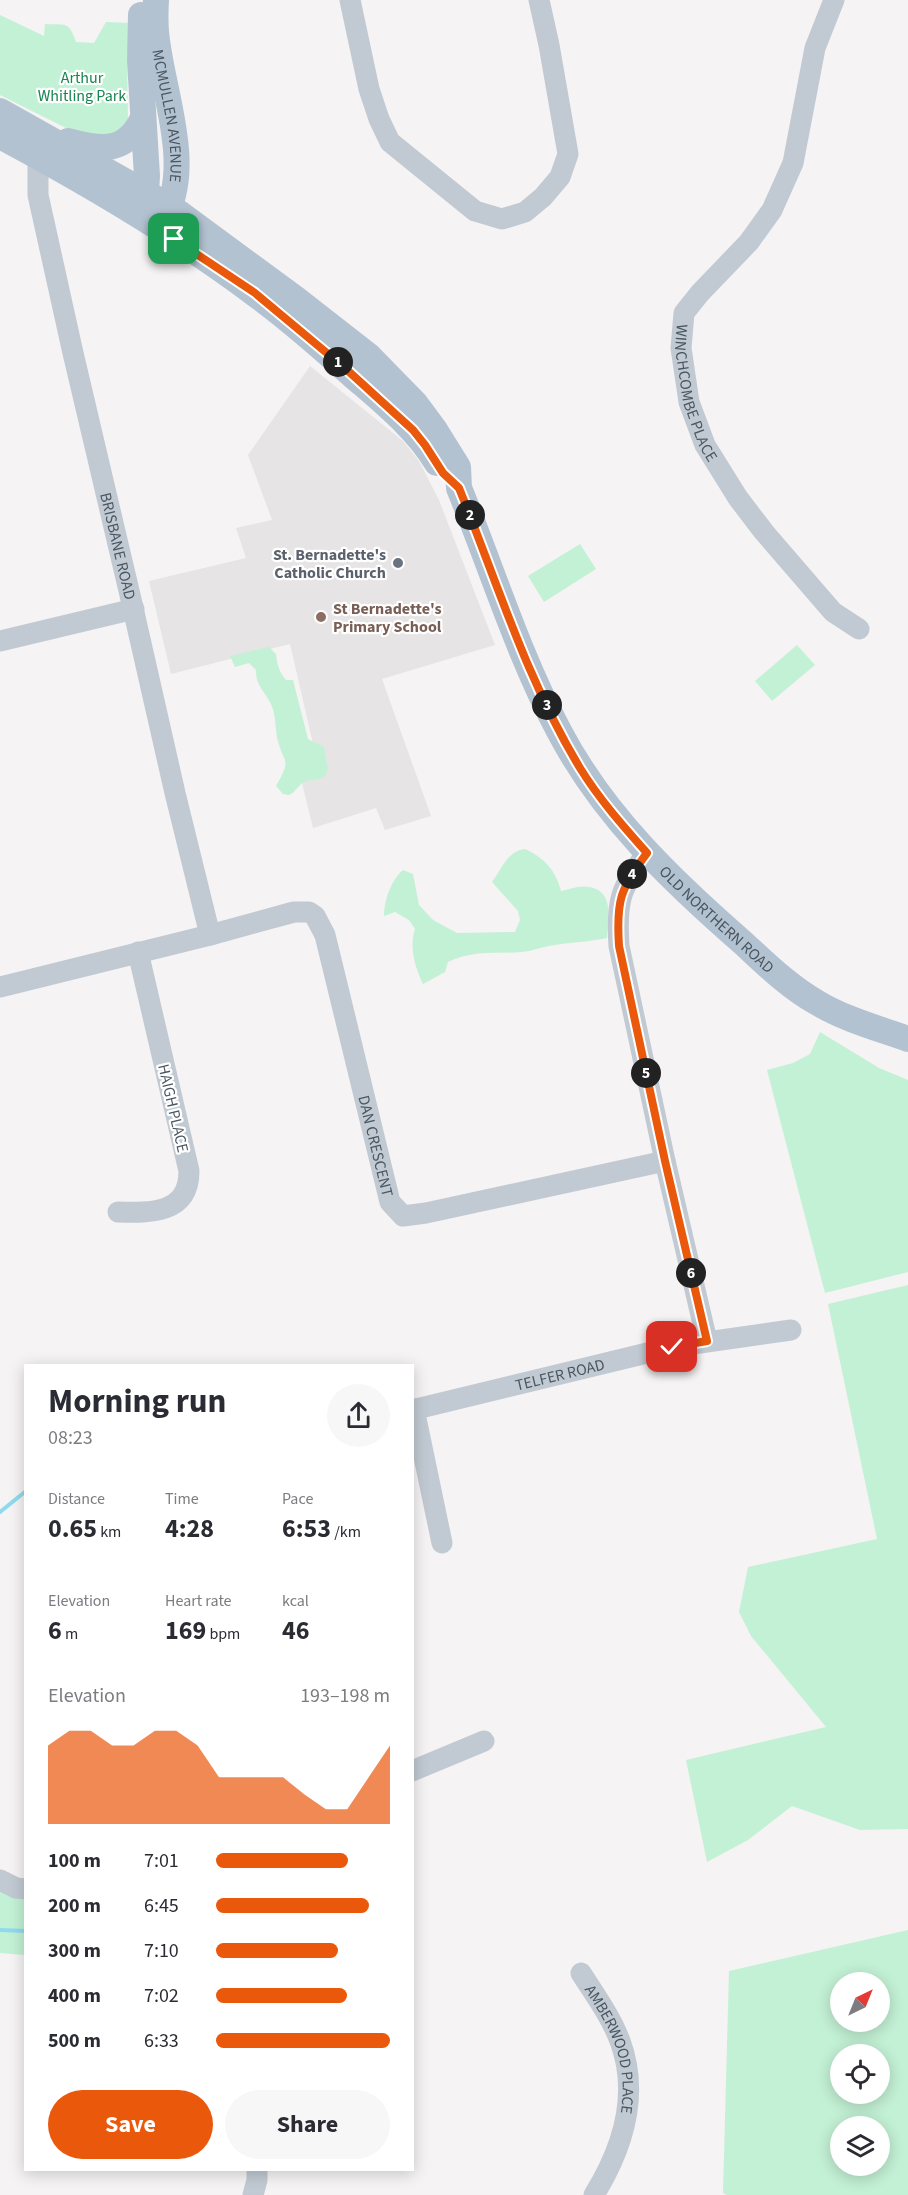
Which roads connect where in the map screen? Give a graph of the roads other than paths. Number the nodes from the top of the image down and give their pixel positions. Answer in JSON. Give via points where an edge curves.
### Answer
{"nodes":[{"id":1,"x":141,"y":0,"type":"edge"},
{"id":2,"x":156,"y":0,"type":"edge"},
{"id":3,"x":350,"y":0,"type":"edge"},
{"id":4,"x":539,"y":0,"type":"edge"},
{"id":5,"x":834,"y":0,"type":"edge"},
{"id":6,"x":0,"y":111,"type":"edge"},
{"id":7,"x":143,"y":118,"type":"junction"},
{"id":8,"x":0,"y":136,"type":"edge"},
{"id":9,"x":40,"y":145,"type":"junction"},
{"id":10,"x":140,"y":202,"type":"junction"},
{"id":11,"x":164,"y":217,"type":"junction"},
{"id":12,"x":134,"y":609,"type":"junction"},
{"id":13,"x":859,"y":629,"type":"dead end"},
{"id":14,"x":0,"y":641,"type":"edge"},
{"id":15,"x":647,"y":853,"type":"junction"},
{"id":16,"x":210,"y":935,"type":"junction"},
{"id":17,"x":138,"y":952,"type":"junction"},
{"id":18,"x":0,"y":987,"type":"edge"},
{"id":19,"x":906,"y":1038,"type":"edge"},
{"id":20,"x":665,"y":1161,"type":"junction"},
{"id":21,"x":118,"y":1212,"type":"dead end"},
{"id":22,"x":791,"y":1330,"type":"dead end"},
{"id":23,"x":707,"y":1341,"type":"junction"},
{"id":24,"x":414,"y":1410,"type":"edge"},
{"id":25,"x":414,"y":1415,"type":"edge"},
{"id":26,"x":442,"y":1543,"type":"dead end"},
{"id":27,"x":484,"y":1741,"type":"dead end"},
{"id":28,"x":414,"y":1770,"type":"edge"},
{"id":29,"x":0,"y":1880,"type":"edge"},
{"id":30,"x":24,"y":1889,"type":"edge"},
{"id":31,"x":581,"y":1973,"type":"dead end"},
{"id":32,"x":257,"y":2171,"type":"edge"},
{"id":33,"x":253,"y":2195,"type":"edge"},
{"id":34,"x":594,"y":2195,"type":"edge"}],
"edges":[{"from":1,"to":7,"type":"main road","name":"MCMULLEN AVENUE"},
{"from":2,"to":11,"type":"main road","name":"MCMULLEN AVENUE","via":[[157,45],[172,115],[176,165]]},
{"from":3,"to":4,"type":"street","via":[[369,89],[390,142],[475,211],[502,219],[525,212],[543,197],[560,177],[568,154]]},
{"from":5,"to":13,"type":"street","name":"WINCHCOMBE PLACE","via":[[815,48],[793,163],[772,210],[749,242],[684,313],[681,348],[689,402],[705,445],[764,532],[833,612]]},
{"from":6,"to":9,"type":"main road","name":"OLD NORTHERN ROAD"},
{"from":7,"to":9,"type":"main road","via":[[129,139],[116,146]]},
{"from":7,"to":10,"type":"main road","name":"MCMULLEN AVENUE","via":[[147,176]]},
{"from":8,"to":9,"type":"main road","name":"OLD NORTHERN ROAD"},
{"from":9,"to":10,"type":"main road","name":"OLD NORTHERN ROAD"},
{"from":9,"to":12,"type":"street","name":"BRISBANE ROAD","via":[[38,195]]},
{"from":10,"to":11,"type":"main road","name":"OLD NORTHERN ROAD"},
{"from":11,"to":15,"type":"main road","name":"OLD NORTHERN ROAD","via":[[296,299],[362,351],[416,403],[458,467],[459,488],[559,731],[600,797]]},
{"from":12,"to":14,"type":"street"},
{"from":12,"to":16,"type":"street","name":"BRISBANE ROAD"},
{"from":15,"to":19,"type":"main road","name":"OLD NORTHERN ROAD","via":[[727,929],[806,996],[839,1014]]},
{"from":15,"to":20,"type":"street","via":[[628,879],[621,898],[619,946]]},
{"from":16,"to":17,"type":"street"},
{"from":16,"to":20,"type":"street","name":"DAN CRESCENT","via":[[294,912],[315,916],[324,935],[390,1202],[403,1216]]},
{"from":17,"to":18,"type":"street"},
{"from":17,"to":21,"type":"street","name":"HAIGH PLACE","via":[[189,1185],[183,1196],[162,1209]]},
{"from":20,"to":23,"type":"street"},
{"from":22,"to":23,"type":"street","name":"TELFER ROAD"},
{"from":23,"to":24,"type":"street","name":"TELFER ROAD"},
{"from":25,"to":26,"type":"street"},
{"from":27,"to":28,"type":"street"},
{"from":29,"to":30,"type":"street"},
{"from":31,"to":34,"type":"street","name":"AMBERWOOD PLACE","via":[[609,2016],[620,2042],[628,2091],[620,2142],[611,2168]]},
{"from":32,"to":33,"type":"street"}]}
